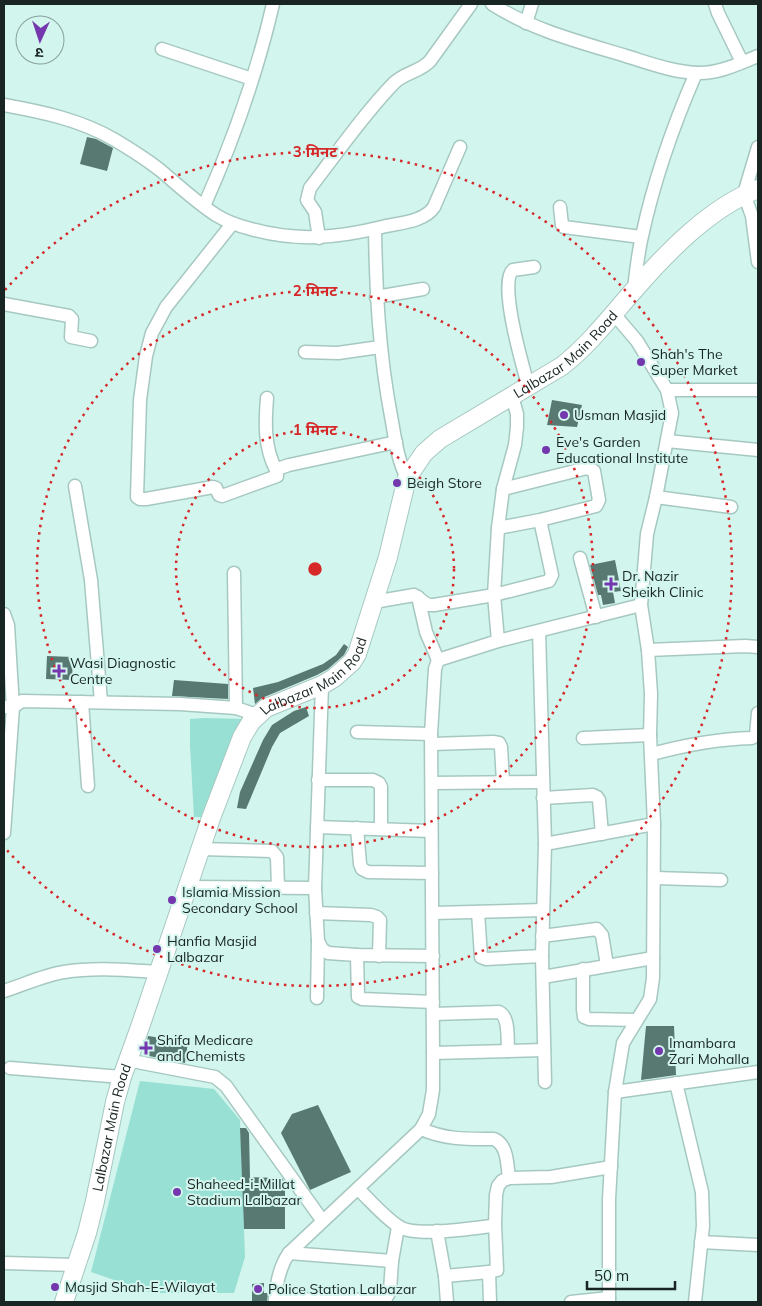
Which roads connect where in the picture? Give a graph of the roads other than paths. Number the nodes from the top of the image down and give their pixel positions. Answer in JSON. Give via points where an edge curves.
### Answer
{"nodes":[{"id":1,"x":273,"y":4,"type":"edge"},
{"id":2,"x":471,"y":4,"type":"edge"},
{"id":3,"x":492,"y":4,"type":"edge"},
{"id":4,"x":532,"y":4,"type":"edge"},
{"id":5,"x":715,"y":4,"type":"edge"},
{"id":6,"x":526,"y":23,"type":"junction"},
{"id":7,"x":162,"y":48,"type":"dead end"},
{"id":8,"x":758,"y":56,"type":"edge"},
{"id":9,"x":742,"y":62,"type":"junction"},
{"id":10,"x":696,"y":73,"type":"junction"},
{"id":11,"x":252,"y":79,"type":"junction"},
{"id":12,"x":4,"y":105,"type":"edge"},
{"id":13,"x":460,"y":147,"type":"dead end"},
{"id":14,"x":758,"y":147,"type":"edge"},
{"id":15,"x":751,"y":192,"type":"edge"},
{"id":16,"x":204,"y":206,"type":"junction"},
{"id":17,"x":560,"y":207,"type":"dead end"},
{"id":18,"x":232,"y":224,"type":"junction"},
{"id":19,"x":375,"y":229,"type":"junction"},
{"id":20,"x":641,"y":237,"type":"junction"},
{"id":21,"x":319,"y":238,"type":"junction"},
{"id":22,"x":758,"y":262,"type":"edge"},
{"id":23,"x":534,"y":267,"type":"dead end"},
{"id":24,"x":423,"y":289,"type":"dead end"},
{"id":25,"x":634,"y":289,"type":"junction"},
{"id":26,"x":376,"y":297,"type":"junction"},
{"id":27,"x":4,"y":304,"type":"edge"},
{"id":28,"x":614,"y":314,"type":"junction"},
{"id":29,"x":91,"y":341,"type":"dead end"},
{"id":30,"x":380,"y":348,"type":"junction"},
{"id":31,"x":305,"y":352,"type":"dead end"},
{"id":32,"x":528,"y":385,"type":"junction"},
{"id":33,"x":667,"y":390,"type":"junction"},
{"id":34,"x":758,"y":390,"type":"edge"},
{"id":35,"x":512,"y":396,"type":"junction"},
{"id":36,"x":267,"y":398,"type":"dead end"},
{"id":37,"x":667,"y":441,"type":"junction"},
{"id":38,"x":396,"y":442,"type":"junction"},
{"id":39,"x":758,"y":450,"type":"edge"},
{"id":40,"x":276,"y":470,"type":"junction"},
{"id":41,"x":407,"y":478,"type":"junction"},
{"id":42,"x":75,"y":486,"type":"dead end"},
{"id":43,"x":503,"y":489,"type":"junction"},
{"id":44,"x":656,"y":497,"type":"junction"},
{"id":45,"x":731,"y":507,"type":"dead end"},
{"id":46,"x":540,"y":520,"type":"junction"},
{"id":47,"x":498,"y":528,"type":"junction"},
{"id":48,"x":580,"y":558,"type":"dead end"},
{"id":49,"x":234,"y":573,"type":"dead end"},
{"id":50,"x":494,"y":595,"type":"junction"},
{"id":51,"x":418,"y":597,"type":"junction"},
{"id":52,"x":374,"y":602,"type":"junction"},
{"id":53,"x":641,"y":606,"type":"junction"},
{"id":54,"x":4,"y":614,"type":"edge"},
{"id":55,"x":596,"y":617,"type":"junction"},
{"id":56,"x":539,"y":631,"type":"junction"},
{"id":57,"x":498,"y":641,"type":"junction"},
{"id":58,"x":758,"y":647,"type":"edge"},
{"id":59,"x":648,"y":650,"type":"junction"},
{"id":60,"x":438,"y":660,"type":"junction"},
{"id":61,"x":322,"y":685,"type":"junction"},
{"id":62,"x":82,"y":702,"type":"junction"},
{"id":63,"x":101,"y":702,"type":"junction"},
{"id":64,"x":9,"y":707,"type":"edge"},
{"id":65,"x":236,"y":708,"type":"junction"},
{"id":66,"x":758,"y":713,"type":"edge"},
{"id":67,"x":257,"y":715,"type":"junction"},
{"id":68,"x":357,"y":732,"type":"dead end"},
{"id":69,"x":650,"y":735,"type":"junction"},
{"id":70,"x":583,"y":738,"type":"dead end"},
{"id":71,"x":432,"y":739,"type":"junction"},
{"id":72,"x":652,"y":754,"type":"junction"},
{"id":73,"x":318,"y":780,"type":"junction"},
{"id":74,"x":503,"y":782,"type":"junction"},
{"id":75,"x":542,"y":782,"type":"junction"},
{"id":76,"x":432,"y":784,"type":"junction"},
{"id":77,"x":88,"y":786,"type":"dead end"},
{"id":78,"x":543,"y":798,"type":"junction"},
{"id":79,"x":654,"y":824,"type":"junction"},
{"id":80,"x":317,"y":827,"type":"junction"},
{"id":81,"x":357,"y":828,"type":"junction"},
{"id":82,"x":381,"y":829,"type":"junction"},
{"id":83,"x":431,"y":831,"type":"junction"},
{"id":84,"x":4,"y":834,"type":"edge"},
{"id":85,"x":602,"y":834,"type":"junction"},
{"id":86,"x":545,"y":844,"type":"junction"},
{"id":87,"x":201,"y":849,"type":"junction"},
{"id":88,"x":432,"y":873,"type":"junction"},
{"id":89,"x":655,"y":878,"type":"junction"},
{"id":90,"x":720,"y":880,"type":"dead end"},
{"id":91,"x":188,"y":887,"type":"junction"},
{"id":92,"x":278,"y":887,"type":"junction"},
{"id":93,"x":315,"y":888,"type":"junction"},
{"id":94,"x":542,"y":910,"type":"junction"},
{"id":95,"x":478,"y":912,"type":"junction"},
{"id":96,"x":316,"y":913,"type":"junction"},
{"id":97,"x":433,"y":913,"type":"junction"},
{"id":98,"x":542,"y":936,"type":"junction"},
{"id":99,"x":318,"y":941,"type":"junction"},
{"id":100,"x":357,"y":955,"type":"junction"},
{"id":101,"x":380,"y":956,"type":"junction"},
{"id":102,"x":433,"y":956,"type":"junction"},
{"id":103,"x":542,"y":956,"type":"junction"},
{"id":104,"x":653,"y":958,"type":"junction"},
{"id":105,"x":607,"y":965,"type":"junction"},
{"id":106,"x":583,"y":969,"type":"junction"},
{"id":107,"x":158,"y":972,"type":"junction"},
{"id":108,"x":543,"y":977,"type":"junction"},
{"id":109,"x":4,"y":990,"type":"edge"},
{"id":110,"x":317,"y":998,"type":"dead end"},
{"id":111,"x":433,"y":1008,"type":"junction"},
{"id":112,"x":636,"y":1020,"type":"junction"},
{"id":113,"x":544,"y":1050,"type":"junction"},
{"id":114,"x":508,"y":1051,"type":"junction"},
{"id":115,"x":433,"y":1053,"type":"junction"},
{"id":116,"x":127,"y":1060,"type":"junction"},
{"id":117,"x":10,"y":1068,"type":"dead end"},
{"id":118,"x":758,"y":1072,"type":"edge"},
{"id":119,"x":122,"y":1077,"type":"junction"},
{"id":120,"x":545,"y":1082,"type":"dead end"},
{"id":121,"x":676,"y":1083,"type":"junction"},
{"id":122,"x":615,"y":1092,"type":"junction"},
{"id":123,"x":421,"y":1129,"type":"junction"},
{"id":124,"x":611,"y":1167,"type":"junction"},
{"id":125,"x":509,"y":1178,"type":"junction"},
{"id":126,"x":358,"y":1189,"type":"junction"},
{"id":127,"x":322,"y":1220,"type":"junction"},
{"id":128,"x":495,"y":1224,"type":"junction"},
{"id":129,"x":398,"y":1227,"type":"junction"},
{"id":130,"x":437,"y":1231,"type":"junction"},
{"id":131,"x":701,"y":1242,"type":"junction"},
{"id":132,"x":758,"y":1245,"type":"edge"},
{"id":133,"x":289,"y":1252,"type":"junction"},
{"id":134,"x":392,"y":1261,"type":"junction"},
{"id":135,"x":4,"y":1263,"type":"edge"},
{"id":136,"x":75,"y":1265,"type":"junction"},
{"id":137,"x":489,"y":1272,"type":"junction"},
{"id":138,"x":445,"y":1276,"type":"junction"},
{"id":139,"x":275,"y":1300,"type":"edge"},
{"id":140,"x":609,"y":1300,"type":"edge"},
{"id":141,"x":314,"y":1301,"type":"edge"},
{"id":142,"x":385,"y":1301,"type":"edge"},
{"id":143,"x":64,"y":1302,"type":"edge"},
{"id":144,"x":447,"y":1302,"type":"edge"},
{"id":145,"x":490,"y":1302,"type":"edge"},
{"id":146,"x":571,"y":1302,"type":"edge"},
{"id":147,"x":695,"y":1302,"type":"edge"}],
"edges":[{"from":1,"to":11,"type":"street"},
{"from":2,"to":21,"type":"street","via":[[430,61],[394,84],[310,188],[307,200],[315,212]]},
{"from":3,"to":6,"type":"street"},
{"from":4,"to":6,"type":"street"},
{"from":5,"to":9,"type":"street"},
{"from":6,"to":10,"type":"street","via":[[650,63]]},
{"from":7,"to":11,"type":"street"},
{"from":8,"to":9,"type":"street"},
{"from":9,"to":10,"type":"street","via":[[716,72]]},
{"from":10,"to":20,"type":"street","via":[[673,129]]},
{"from":11,"to":16,"type":"street","via":[[232,140]]},
{"from":12,"to":16,"type":"street","via":[[47,112],[115,140],[158,168]]},
{"from":13,"to":19,"type":"street","via":[[429,214]]},
{"from":14,"to":15,"type":"street"},
{"from":15,"to":22,"type":"street"},
{"from":15,"to":25,"type":"main road","name":"Lalbazar Main Road","via":[[719,210]]},
{"from":16,"to":18,"type":"street"},
{"from":17,"to":20,"type":"street","via":[[564,227]]},
{"from":18,"to":21,"type":"street","via":[[264,233]]},
{"from":18,"to":40,"type":"street","via":[[166,307],[152,333],[140,400],[137,497],[146,499],[213,487],[222,496],[277,476]]},
{"from":19,"to":21,"type":"street"},
{"from":19,"to":26,"type":"street"},
{"from":20,"to":25,"type":"street"},
{"from":23,"to":32,"type":"street","via":[[513,270],[508,277],[512,318]]},
{"from":24,"to":26,"type":"street"},
{"from":25,"to":28,"type":"main road","name":"Lalbazar Main Road"},
{"from":26,"to":30,"type":"street"},
{"from":27,"to":29,"type":"street","via":[[69,316],[72,319],[71,337]]},
{"from":28,"to":32,"type":"main road","name":"Lalbazar Main Road","via":[[578,354]]},
{"from":28,"to":33,"type":"street","via":[[637,341]]},
{"from":30,"to":31,"type":"street","via":[[338,353]]},
{"from":30,"to":38,"type":"street"},
{"from":32,"to":35,"type":"main road","name":"Lalbazar Main Road"},
{"from":33,"to":34,"type":"street"},
{"from":33,"to":37,"type":"street","via":[[672,413]]},
{"from":35,"to":41,"type":"main road","name":"Lalbazar Main Road","via":[[440,439],[424,453]]},
{"from":35,"to":43,"type":"street","via":[[517,428]]},
{"from":36,"to":40,"type":"street","via":[[266,440]]},
{"from":37,"to":39,"type":"street"},
{"from":37,"to":44,"type":"street"},
{"from":38,"to":40,"type":"street"},
{"from":38,"to":41,"type":"street"},
{"from":41,"to":52,"type":"main road","name":"Lalbazar Main Road"},
{"from":42,"to":63,"type":"street","via":[[91,580]]},
{"from":43,"to":46,"type":"street","via":[[587,468],[594,471],[599,500],[596,506]]},
{"from":43,"to":47,"type":"street"},
{"from":44,"to":45,"type":"street"},
{"from":44,"to":53,"type":"street","via":[[647,534]]},
{"from":46,"to":47,"type":"street"},
{"from":46,"to":50,"type":"street","via":[[551,578]]},
{"from":47,"to":50,"type":"street"},
{"from":48,"to":55,"type":"street"},
{"from":49,"to":65,"type":"street"},
{"from":50,"to":51,"type":"street","via":[[434,605],[428,605]]},
{"from":50,"to":57,"type":"street"},
{"from":51,"to":52,"type":"street","via":[[409,595]]},
{"from":51,"to":60,"type":"street","via":[[426,632]]},
{"from":52,"to":61,"type":"main road","name":"Lalbazar Main Road","via":[[357,654],[344,670]]},
{"from":53,"to":55,"type":"street"},
{"from":53,"to":59,"type":"street"},
{"from":54,"to":64,"type":"street","via":[[8,625]]},
{"from":55,"to":56,"type":"street"},
{"from":56,"to":57,"type":"street"},
{"from":56,"to":75,"type":"street"},
{"from":57,"to":60,"type":"street"},
{"from":58,"to":59,"type":"street"},
{"from":59,"to":69,"type":"street"},
{"from":60,"to":71,"type":"street"},
{"from":61,"to":67,"type":"main road","name":"Lalbazar Main Road","via":[[266,708]]},
{"from":61,"to":73,"type":"street"},
{"from":62,"to":63,"type":"street"},
{"from":62,"to":64,"type":"street","via":[[22,701]]},
{"from":62,"to":77,"type":"street"},
{"from":63,"to":65,"type":"street"},
{"from":64,"to":84,"type":"street"},
{"from":65,"to":67,"type":"street"},
{"from":66,"to":72,"type":"street","via":[[756,735],[752,738],[730,738]]},
{"from":67,"to":87,"type":"main road","name":"Lalbazar Main Road","via":[[242,737]]},
{"from":68,"to":71,"type":"street"},
{"from":69,"to":70,"type":"street"},
{"from":69,"to":72,"type":"street"},
{"from":71,"to":74,"type":"street","via":[[499,743]]},
{"from":71,"to":76,"type":"street"},
{"from":72,"to":79,"type":"street"},
{"from":73,"to":80,"type":"street"},
{"from":73,"to":82,"type":"street","via":[[373,780],[379,783]]},
{"from":74,"to":75,"type":"street"},
{"from":74,"to":76,"type":"street"},
{"from":75,"to":78,"type":"street"},
{"from":76,"to":83,"type":"street"},
{"from":78,"to":85,"type":"street","via":[[597,796]]},
{"from":78,"to":86,"type":"street"},
{"from":79,"to":85,"type":"street"},
{"from":79,"to":89,"type":"street"},
{"from":80,"to":81,"type":"street"},
{"from":80,"to":93,"type":"street"},
{"from":81,"to":82,"type":"street"},
{"from":81,"to":88,"type":"street","via":[[362,869],[368,872]]},
{"from":82,"to":83,"type":"street"},
{"from":83,"to":88,"type":"street"},
{"from":85,"to":86,"type":"street"},
{"from":86,"to":94,"type":"street"},
{"from":87,"to":91,"type":"main road","name":"Lalbazar Main Road"},
{"from":87,"to":92,"type":"street","via":[[272,851],[276,857]]},
{"from":88,"to":97,"type":"street"},
{"from":89,"to":90,"type":"street"},
{"from":89,"to":104,"type":"street"},
{"from":91,"to":92,"type":"street"},
{"from":91,"to":107,"type":"main road","name":"Lalbazar Main Road"},
{"from":92,"to":93,"type":"street"},
{"from":93,"to":96,"type":"street"},
{"from":94,"to":95,"type":"street"},
{"from":94,"to":98,"type":"street"},
{"from":95,"to":97,"type":"street"},
{"from":95,"to":103,"type":"street","via":[[481,957]]},
{"from":96,"to":99,"type":"street"},
{"from":96,"to":101,"type":"street","via":[[377,917],[380,920]]},
{"from":97,"to":102,"type":"street"},
{"from":98,"to":103,"type":"street"},
{"from":98,"to":105,"type":"street","via":[[598,929]]},
{"from":99,"to":100,"type":"street","via":[[328,953]]},
{"from":99,"to":110,"type":"street"},
{"from":100,"to":101,"type":"street"},
{"from":100,"to":111,"type":"street","via":[[358,997]]},
{"from":101,"to":102,"type":"street"},
{"from":102,"to":111,"type":"street"},
{"from":103,"to":108,"type":"street"},
{"from":104,"to":105,"type":"street"},
{"from":104,"to":112,"type":"street","via":[[650,999]]},
{"from":105,"to":106,"type":"street"},
{"from":106,"to":108,"type":"street"},
{"from":106,"to":112,"type":"street","via":[[584,1017]]},
{"from":107,"to":109,"type":"street","via":[[78,970]]},
{"from":107,"to":116,"type":"main road","name":"Lalbazar Main Road"},
{"from":108,"to":113,"type":"street"},
{"from":111,"to":114,"type":"street","via":[[499,1012],[505,1018]]},
{"from":111,"to":115,"type":"street"},
{"from":112,"to":122,"type":"street","via":[[624,1042]]},
{"from":113,"to":114,"type":"street"},
{"from":113,"to":120,"type":"street"},
{"from":114,"to":115,"type":"street"},
{"from":115,"to":123,"type":"street","via":[[433,1090],[429,1114]]},
{"from":116,"to":119,"type":"main road","name":"Lalbazar Main Road"},
{"from":116,"to":127,"type":"street","via":[[215,1077],[226,1086]]},
{"from":117,"to":119,"type":"street"},
{"from":118,"to":121,"type":"street"},
{"from":119,"to":136,"type":"main road","name":"Lalbazar Main Road","via":[[95,1201]]},
{"from":121,"to":122,"type":"street"},
{"from":121,"to":131,"type":"street","via":[[702,1192]]},
{"from":122,"to":124,"type":"street"},
{"from":123,"to":125,"type":"street","via":[[451,1138],[499,1141],[503,1146]]},
{"from":123,"to":126,"type":"street"},
{"from":124,"to":125,"type":"street","via":[[551,1177]]},
{"from":124,"to":140,"type":"street"},
{"from":125,"to":128,"type":"street","via":[[498,1186]]},
{"from":126,"to":127,"type":"street"},
{"from":126,"to":129,"type":"street"},
{"from":127,"to":133,"type":"street"},
{"from":128,"to":130,"type":"street"},
{"from":128,"to":137,"type":"street","via":[[498,1267]]},
{"from":129,"to":130,"type":"street","via":[[409,1232]]},
{"from":129,"to":134,"type":"street"},
{"from":130,"to":138,"type":"street"},
{"from":131,"to":132,"type":"street"},
{"from":131,"to":147,"type":"street"},
{"from":133,"to":134,"type":"street"},
{"from":133,"to":139,"type":"street","via":[[279,1272]]},
{"from":134,"to":142,"type":"street","via":[[390,1291]]},
{"from":135,"to":136,"type":"street"},
{"from":136,"to":143,"type":"main road","name":"Lalbazar Main Road"},
{"from":137,"to":138,"type":"street"},
{"from":137,"to":145,"type":"street"},
{"from":138,"to":144,"type":"street"},
{"from":139,"to":141,"type":"street"},
{"from":140,"to":146,"type":"street"},
{"from":141,"to":142,"type":"street"}]}
